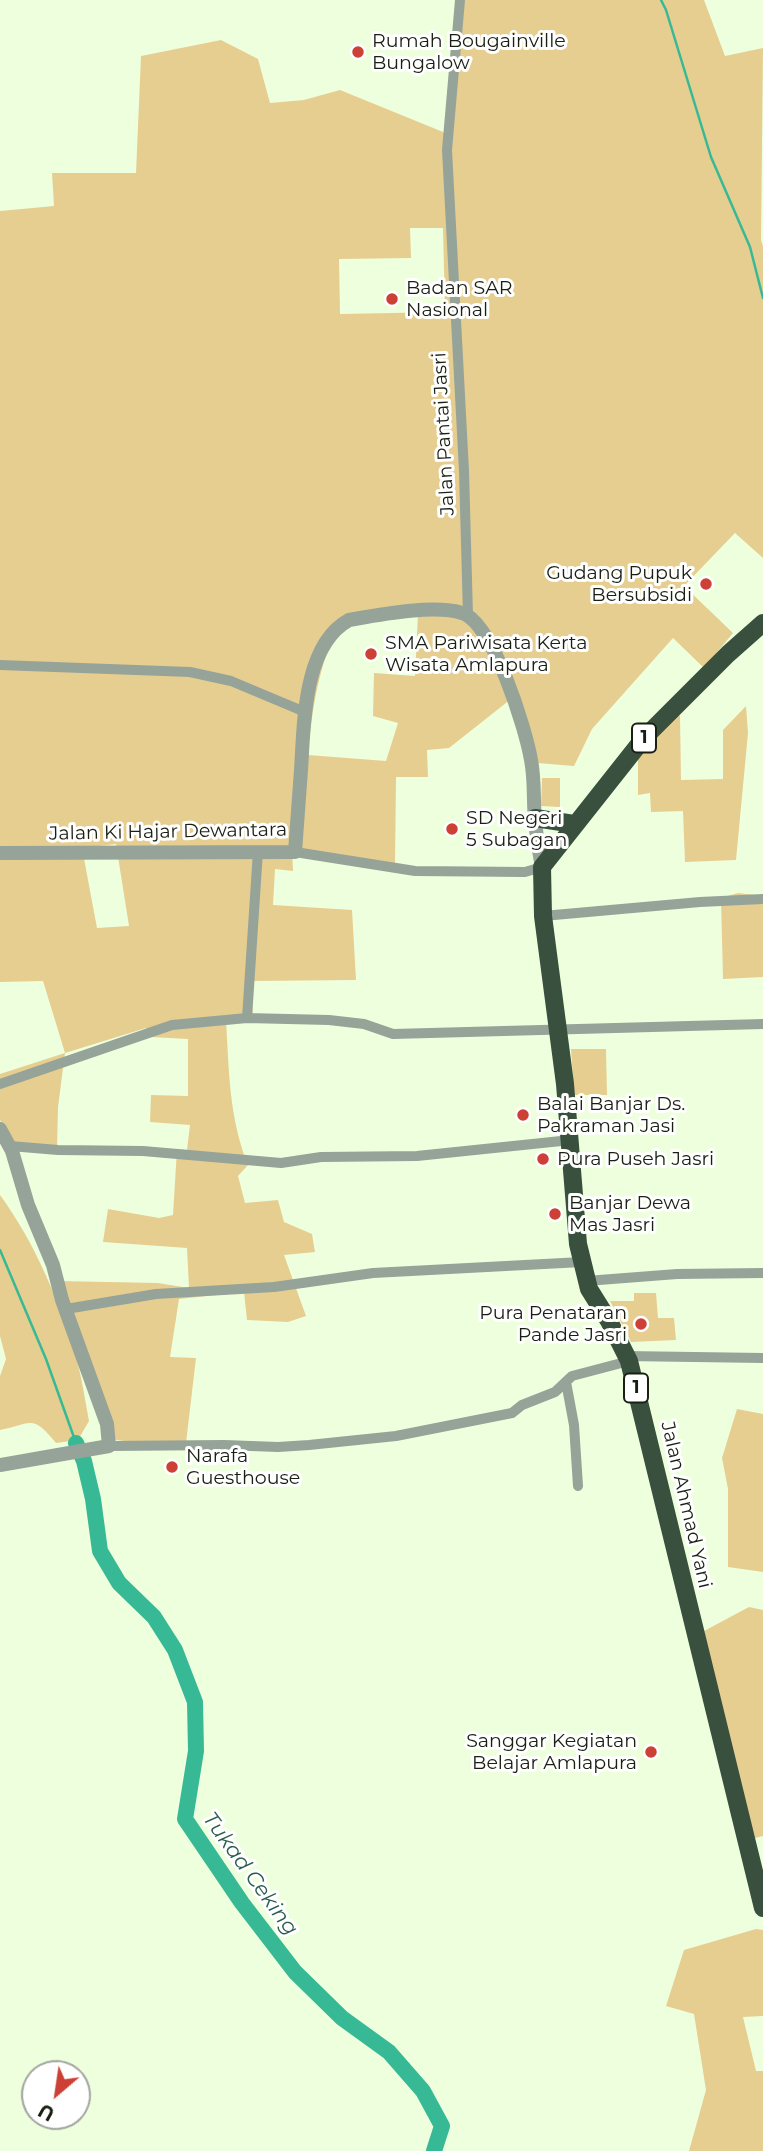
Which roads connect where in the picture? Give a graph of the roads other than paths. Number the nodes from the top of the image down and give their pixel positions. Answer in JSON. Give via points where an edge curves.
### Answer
{"nodes":[{"id":1,"x":460,"y":0,"type":"edge"},
{"id":2,"x":468,"y":616,"type":"junction"},
{"id":3,"x":763,"y":623,"type":"edge"},
{"id":4,"x":0,"y":665,"type":"edge"},
{"id":5,"x":305,"y":712,"type":"junction"},
{"id":6,"x":535,"y":818,"type":"junction"},
{"id":7,"x":574,"y":824,"type":"junction"},
{"id":8,"x":258,"y":852,"type":"junction"},
{"id":9,"x":295,"y":852,"type":"junction"},
{"id":10,"x":0,"y":853,"type":"edge"},
{"id":11,"x":542,"y":867,"type":"junction"},
{"id":12,"x":763,"y":900,"type":"edge"},
{"id":13,"x":543,"y":916,"type":"junction"},
{"id":14,"x":247,"y":1018,"type":"junction"},
{"id":15,"x":763,"y":1024,"type":"edge"},
{"id":16,"x":558,"y":1031,"type":"junction"},
{"id":17,"x":0,"y":1084,"type":"edge"},
{"id":18,"x":0,"y":1129,"type":"edge"},
{"id":19,"x":570,"y":1140,"type":"junction"},
{"id":20,"x":10,"y":1146,"type":"junction"},
{"id":21,"x":582,"y":1262,"type":"junction"},
{"id":22,"x":763,"y":1273,"type":"edge"},
{"id":23,"x":586,"y":1280,"type":"junction"},
{"id":24,"x":66,"y":1309,"type":"junction"},
{"id":25,"x":627,"y":1358,"type":"junction"},
{"id":26,"x":763,"y":1358,"type":"edge"},
{"id":27,"x":565,"y":1382,"type":"junction"},
{"id":28,"x":102,"y":1447,"type":"junction"},
{"id":29,"x":0,"y":1465,"type":"edge"},
{"id":30,"x":578,"y":1486,"type":"dead end"},
{"id":31,"x":763,"y":1908,"type":"edge"}],
"edges":[{"from":1,"to":2,"type":"street","name":"Jalan Pantai Jasri","via":[[447,150]]},
{"from":2,"to":5,"type":"street","name":"Jalan Ki Hajar Dewantara","via":[[415,611],[340,625],[316,665]]},
{"from":2,"to":6,"type":"street","via":[[494,652],[516,705],[531,761]]},
{"from":3,"to":7,"type":"highway","number":"1","via":[[644,738]]},
{"from":4,"to":5,"type":"street","via":[[190,672],[231,681]]},
{"from":5,"to":9,"type":"street","name":"Jalan Ki Hajar Dewantara"},
{"from":6,"to":7,"type":"highway"},
{"from":6,"to":11,"type":"street"},
{"from":7,"to":11,"type":"highway","number":"1"},
{"from":8,"to":9,"type":"street","name":"Jalan Ki Hajar Dewantara"},
{"from":8,"to":10,"type":"street","name":"Jalan Ki Hajar Dewantara"},
{"from":8,"to":14,"type":"street"},
{"from":9,"to":11,"type":"street","via":[[415,871],[525,872]]},
{"from":11,"to":13,"type":"highway","name":"Jalan Ahmad Yani","number":"1"},
{"from":12,"to":13,"type":"street"},
{"from":13,"to":16,"type":"highway","name":"Jalan Ahmad Yani","number":"1"},
{"from":14,"to":16,"type":"street","via":[[354,1022],[393,1034]]},
{"from":14,"to":17,"type":"street","via":[[172,1025]]},
{"from":15,"to":16,"type":"street"},
{"from":16,"to":19,"type":"highway","name":"Jalan Ahmad Yani","number":"1"},
{"from":18,"to":20,"type":"street"},
{"from":19,"to":20,"type":"street","via":[[417,1156],[321,1157],[281,1163]]},
{"from":19,"to":21,"type":"highway","name":"Jalan Ahmad Yani","number":"1"},
{"from":20,"to":24,"type":"street"},
{"from":21,"to":23,"type":"highway","name":"Jalan Ahmad Yani","number":"1"},
{"from":21,"to":24,"type":"street","via":[[381,1273],[185,1291]]},
{"from":22,"to":23,"type":"street"},
{"from":23,"to":25,"type":"highway","name":"Jalan Ahmad Yani","number":"1"},
{"from":24,"to":28,"type":"street","via":[[107,1424]]},
{"from":25,"to":26,"type":"street"},
{"from":25,"to":27,"type":"street"},
{"from":25,"to":31,"type":"highway","name":"Jalan Ahmad Yani","number":"1"},
{"from":27,"to":28,"type":"street","via":[[512,1413],[396,1436],[278,1447]]},
{"from":27,"to":30,"type":"street"},
{"from":28,"to":29,"type":"street"}]}
